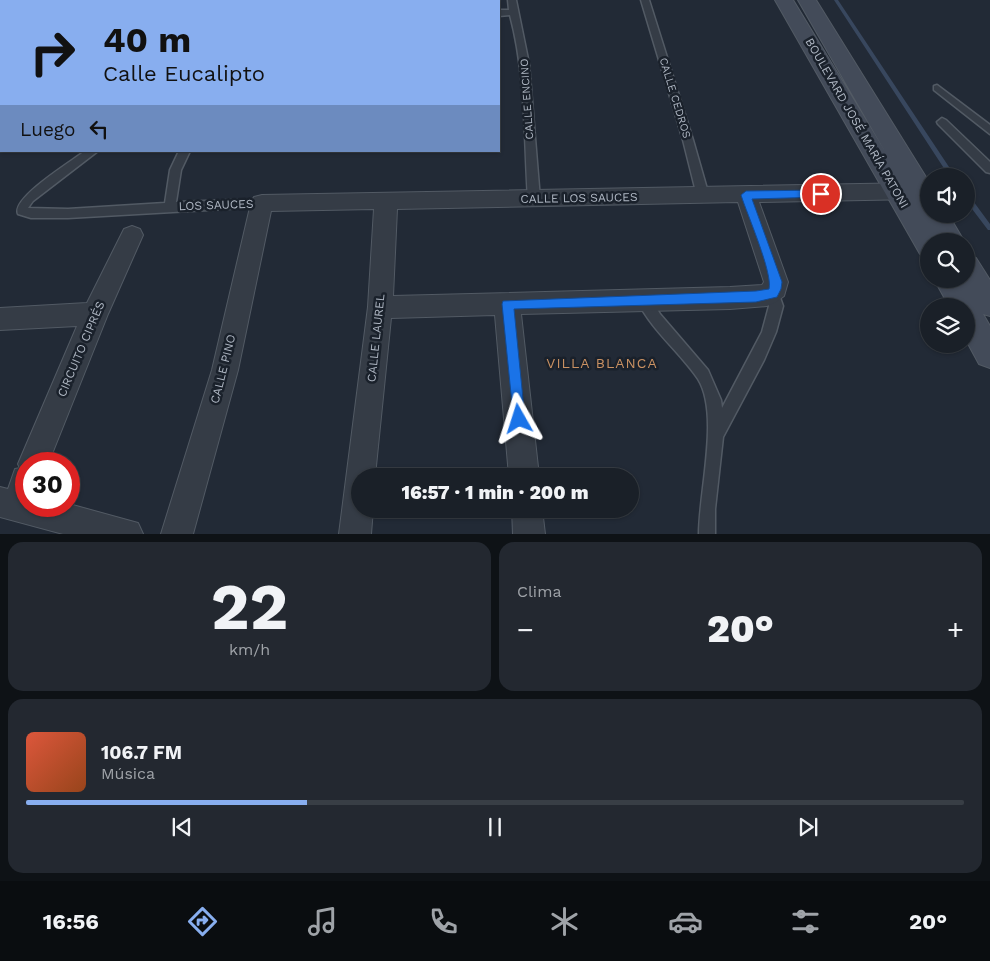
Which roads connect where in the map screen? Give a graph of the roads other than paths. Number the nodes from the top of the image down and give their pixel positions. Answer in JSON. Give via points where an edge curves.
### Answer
{"nodes":[{"id":1,"x":512,"y":0,"type":"edge"},
{"id":2,"x":645,"y":0,"type":"edge"},
{"id":3,"x":784,"y":0,"type":"edge"},
{"id":4,"x":807,"y":0,"type":"edge"},
{"id":5,"x":513,"y":12,"type":"junction"},
{"id":6,"x":500,"y":14,"type":"edge"},
{"id":7,"x":937,"y":88,"type":"dead end"},
{"id":8,"x":942,"y":122,"type":"dead end"},
{"id":9,"x":990,"y":130,"type":"edge"},
{"id":10,"x":92,"y":152,"type":"edge"},
{"id":11,"x":184,"y":152,"type":"edge"},
{"id":12,"x":990,"y":169,"type":"edge"},
{"id":13,"x":920,"y":190,"type":"edge"},
{"id":14,"x":897,"y":192,"type":"junction"},
{"id":15,"x":746,"y":195,"type":"junction"},
{"id":16,"x":703,"y":196,"type":"junction"},
{"id":17,"x":920,"y":197,"type":"edge"},
{"id":18,"x":534,"y":199,"type":"junction"},
{"id":19,"x":386,"y":200,"type":"junction"},
{"id":20,"x":262,"y":203,"type":"junction"},
{"id":21,"x":170,"y":206,"type":"junction"},
{"id":22,"x":921,"y":233,"type":"edge"},
{"id":23,"x":132,"y":234,"type":"dead end"},
{"id":24,"x":975,"y":280,"type":"edge"},
{"id":25,"x":774,"y":288,"type":"junction"},
{"id":26,"x":644,"y":300,"type":"junction"},
{"id":27,"x":508,"y":304,"type":"junction"},
{"id":28,"x":990,"y":304,"type":"edge"},
{"id":29,"x":380,"y":307,"type":"junction"},
{"id":30,"x":95,"y":314,"type":"junction"},
{"id":31,"x":0,"y":319,"type":"edge"},
{"id":32,"x":975,"y":327,"type":"edge"},
{"id":33,"x":990,"y":354,"type":"edge"},
{"id":34,"x":716,"y":436,"type":"junction"},
{"id":35,"x":38,"y":452,"type":"edge"},
{"id":36,"x":361,"y":468,"type":"edge"},
{"id":37,"x":523,"y":468,"type":"edge"},
{"id":38,"x":14,"y":496,"type":"edge"},
{"id":39,"x":356,"y":518,"type":"edge"},
{"id":40,"x":528,"y":518,"type":"edge"},
{"id":41,"x":127,"y":534,"type":"edge"},
{"id":42,"x":177,"y":534,"type":"edge"},
{"id":43,"x":355,"y":534,"type":"edge"},
{"id":44,"x":529,"y":534,"type":"edge"},
{"id":45,"x":708,"y":534,"type":"edge"}],
"edges":[{"from":1,"to":5,"type":"lane","name":"CALLE ENCINO"},
{"from":2,"to":16,"type":"lane","name":"CALLE CEDROS"},
{"from":3,"to":14,"type":"main road","name":"BOULEVARD JOSÉ MARÍA PATONI"},
{"from":4,"to":13,"type":"main road","name":"BOULEVARD JOSÉ MARÍA PATONI"},
{"from":5,"to":6,"type":"lane"},
{"from":5,"to":18,"type":"lane","name":"CALLE ENCINO","via":[[525,64]]},
{"from":7,"to":9,"type":"lane"},
{"from":8,"to":12,"type":"lane"},
{"from":10,"to":21,"type":"lane","name":"LOS SAUCES","via":[[29,198],[22,211],[27,215],[61,214]]},
{"from":11,"to":21,"type":"lane","via":[[175,174]]},
{"from":14,"to":15,"type":"street","name":"CALLE LOS SAUCES"},
{"from":14,"to":17,"type":"street"},
{"from":14,"to":22,"type":"main road","name":"BOULEVARD JOSÉ MARÍA PATONI"},
{"from":15,"to":16,"type":"street","name":"CALLE LOS SAUCES"},
{"from":15,"to":25,"type":"street"},
{"from":16,"to":18,"type":"street","name":"CALLE LOS SAUCES"},
{"from":18,"to":19,"type":"street","name":"CALLE LOS SAUCES"},
{"from":19,"to":20,"type":"street","name":"CALLE LOS SAUCES"},
{"from":19,"to":29,"type":"street","name":"CALLE LAUREL"},
{"from":20,"to":21,"type":"lane","name":"LOS SAUCES"},
{"from":20,"to":42,"type":"street","name":"CALLE PINO","via":[[224,370]]},
{"from":23,"to":30,"type":"street","name":"CIRCUITO CIPRÉS"},
{"from":24,"to":28,"type":"main road"},
{"from":25,"to":26,"type":"street","via":[[756,296]]},
{"from":25,"to":34,"type":"lane","via":[[776,306],[759,355]]},
{"from":26,"to":27,"type":"street"},
{"from":26,"to":34,"type":"lane","via":[[703,375],[714,400]]},
{"from":27,"to":29,"type":"street"},
{"from":27,"to":37,"type":"street"},
{"from":29,"to":36,"type":"street","name":"CALLE LAUREL"},
{"from":30,"to":31,"type":"street"},
{"from":30,"to":35,"type":"street","name":"CIRCUITO CIPRÉS"},
{"from":32,"to":33,"type":"main road"},
{"from":34,"to":45,"type":"lane","via":[[707,509]]},
{"from":38,"to":41,"type":"street"},
{"from":39,"to":43,"type":"street","name":"CALLE LAUREL"},
{"from":40,"to":44,"type":"street"}]}
